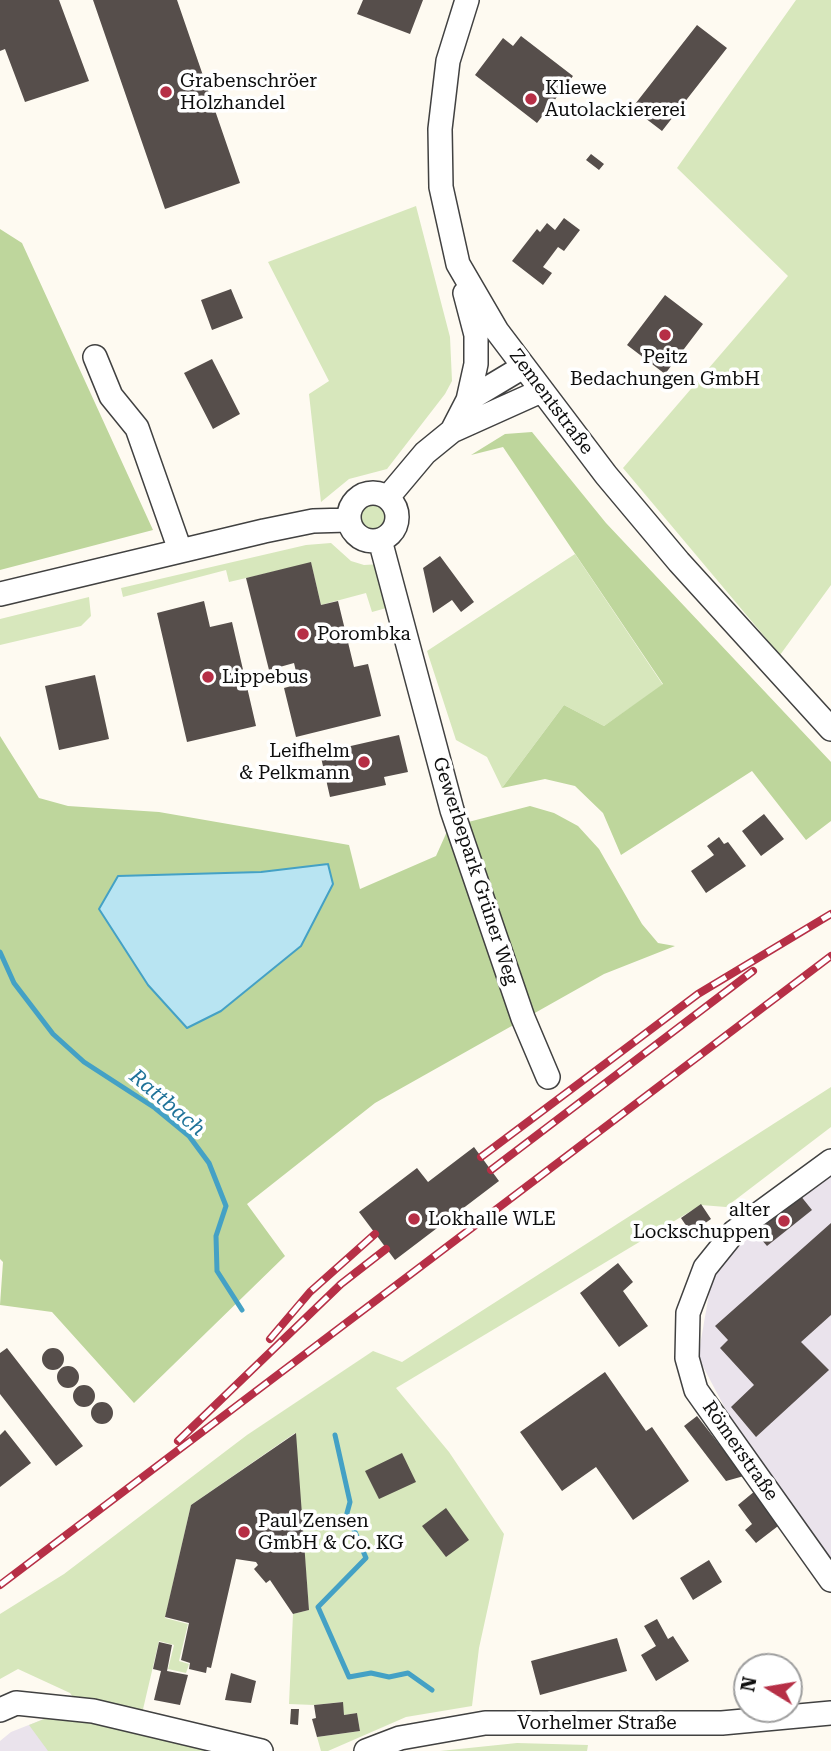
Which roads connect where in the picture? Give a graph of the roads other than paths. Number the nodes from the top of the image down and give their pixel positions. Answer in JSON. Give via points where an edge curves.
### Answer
{"nodes":[{"id":1,"x":467,"y":2,"type":"edge"},
{"id":2,"x":458,"y":264,"type":"junction"},
{"id":3,"x":96,"y":357,"type":"dead end"},
{"id":4,"x":523,"y":367,"type":"junction"},
{"id":5,"x":541,"y":391,"type":"junction"},
{"id":6,"x":468,"y":400,"type":"junction"},
{"id":7,"x":452,"y":430,"type":"junction"},
{"id":8,"x":388,"y":497,"type":"junction"},
{"id":9,"x":348,"y":520,"type":"junction"},
{"id":10,"x":380,"y":540,"type":"junction"},
{"id":11,"x":180,"y":550,"type":"junction"},
{"id":12,"x":0,"y":594,"type":"edge"},
{"id":13,"x":831,"y":729,"type":"edge"},
{"id":14,"x":548,"y":1077,"type":"dead end"},
{"id":15,"x":831,"y":1161,"type":"edge"},
{"id":16,"x":831,"y":1580,"type":"edge"},
{"id":17,"x":0,"y":1710,"type":"edge"},
{"id":18,"x":831,"y":1713,"type":"edge"},
{"id":19,"x":261,"y":1751,"type":"edge"},
{"id":20,"x":366,"y":1751,"type":"edge"}],
"edges":[{"from":1,"to":2,"type":"street","name":"Zementstraße","via":[[448,61],[440,141],[441,187]]},
{"from":2,"to":4,"type":"street","name":"Zementstraße"},
{"from":2,"to":6,"type":"street","via":[[476,335],[476,364]]},
{"from":3,"to":11,"type":"street","via":[[111,396],[137,428]]},
{"from":4,"to":5,"type":"street","name":"Zementstraße"},
{"from":4,"to":6,"type":"street"},
{"from":5,"to":7,"type":"street"},
{"from":5,"to":13,"type":"street","name":"Zementstraße","via":[[679,562]]},
{"from":6,"to":7,"type":"street"},
{"from":7,"to":8,"type":"street","via":[[425,453]]},
{"from":8,"to":9,"type":"street","via":[[366,493],[349,508]]},
{"from":8,"to":10,"type":"street","via":[[398,516],[389,535]]},
{"from":9,"to":10,"type":"street","via":[[359,537]]},
{"from":9,"to":11,"type":"street","via":[[313,521]]},
{"from":10,"to":14,"type":"street","name":"Gewerbepark Grüner Weg","via":[[452,810],[523,1018]]},
{"from":11,"to":12,"type":"street"},
{"from":15,"to":16,"type":"street","name":"Römerstraße","via":[[734,1232],[705,1268],[688,1313],[687,1347],[696,1390]]},
{"from":17,"to":19,"type":"street","via":[[16,1703],[93,1710]]},
{"from":18,"to":20,"type":"street","name":"Vorhelmer Straße","via":[[722,1723],[485,1723],[400,1738]]}]}
